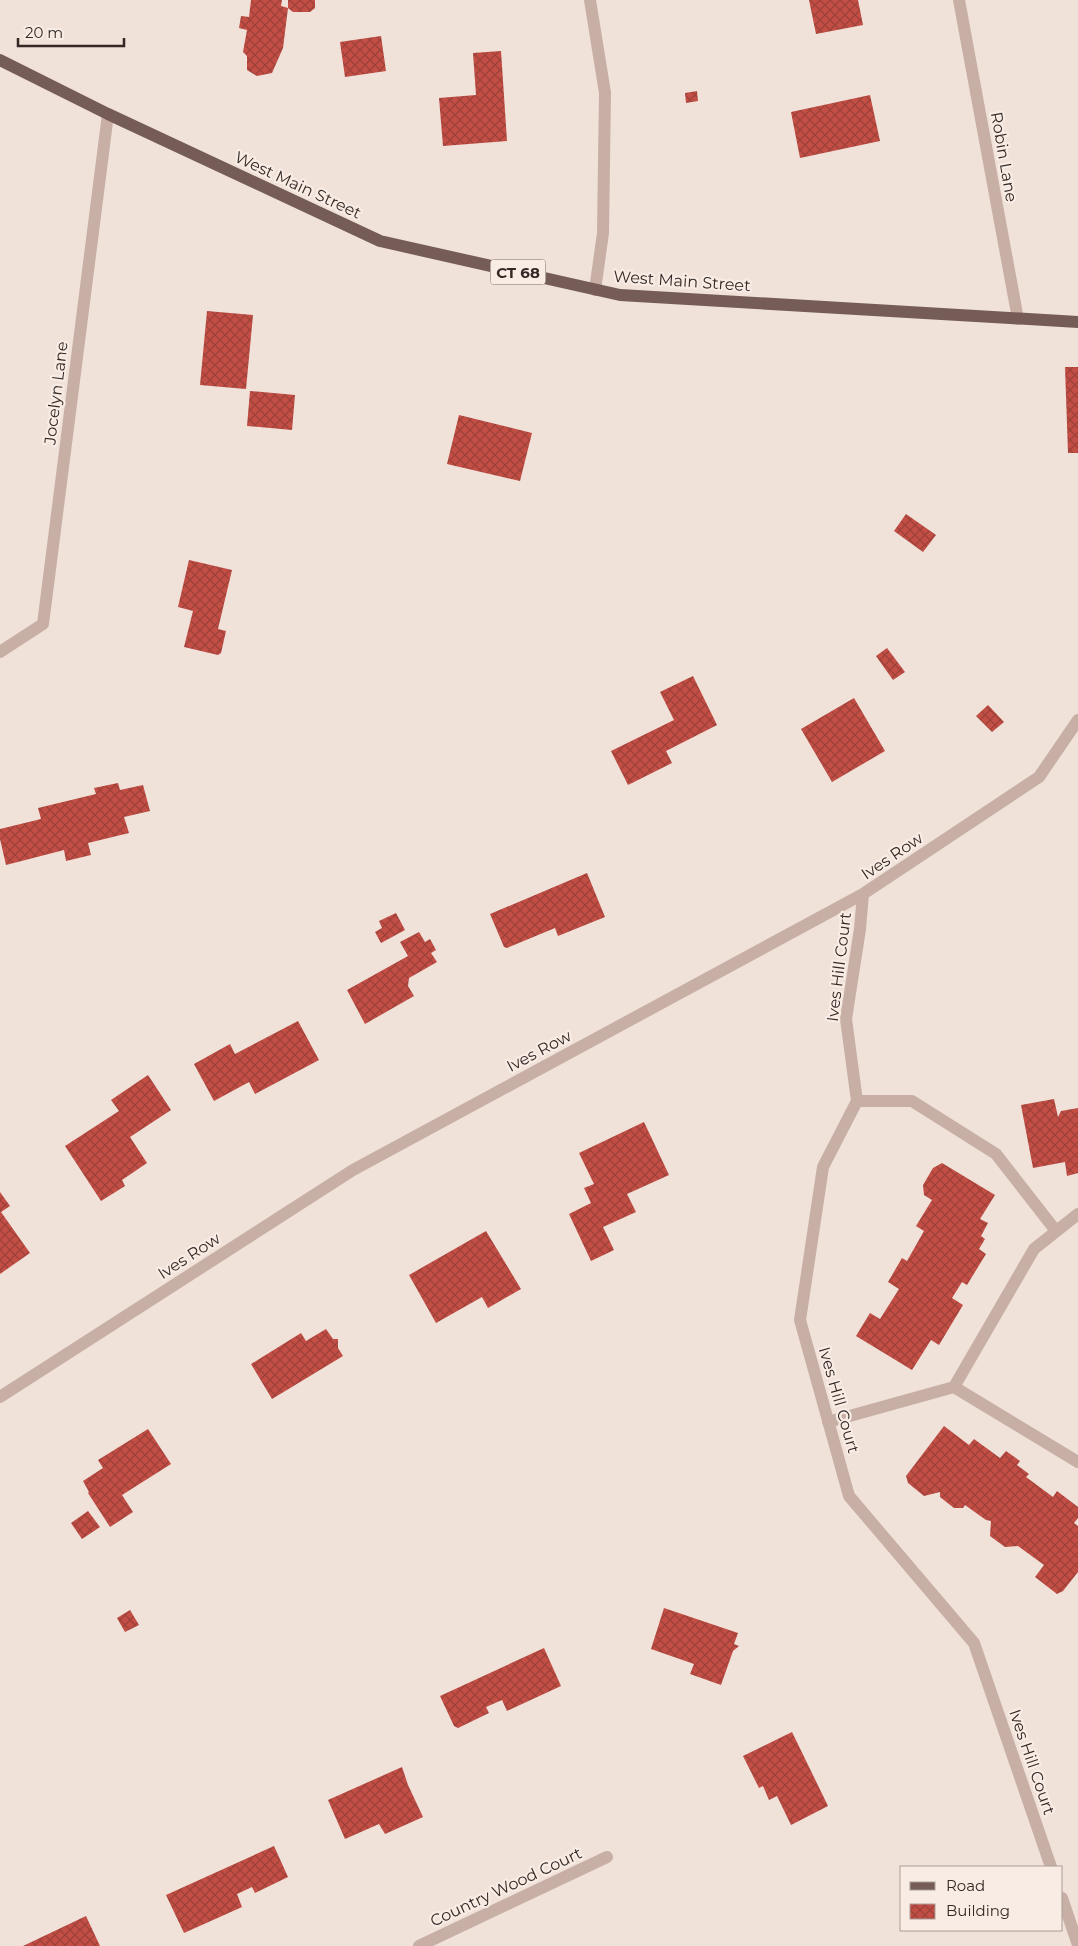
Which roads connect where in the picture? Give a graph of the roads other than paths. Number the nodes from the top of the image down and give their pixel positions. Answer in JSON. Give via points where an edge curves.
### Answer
{"nodes":[{"id":1,"x":590,"y":0,"type":"edge"},
{"id":2,"x":959,"y":0,"type":"edge"},
{"id":3,"x":0,"y":60,"type":"edge"},
{"id":4,"x":108,"y":114,"type":"junction"},
{"id":5,"x":596,"y":290,"type":"junction"},
{"id":6,"x":1018,"y":319,"type":"junction"},
{"id":7,"x":1078,"y":322,"type":"edge"},
{"id":8,"x":0,"y":652,"type":"edge"},
{"id":9,"x":1078,"y":720,"type":"edge"},
{"id":10,"x":863,"y":894,"type":"junction"},
{"id":11,"x":857,"y":1101,"type":"junction"},
{"id":12,"x":1078,"y":1214,"type":"edge"},
{"id":13,"x":1056,"y":1231,"type":"junction"},
{"id":14,"x":954,"y":1387,"type":"junction"},
{"id":15,"x":0,"y":1396,"type":"edge"},
{"id":16,"x":828,"y":1422,"type":"junction"},
{"id":17,"x":1078,"y":1462,"type":"edge"},
{"id":18,"x":607,"y":1858,"type":"dead end"},
{"id":19,"x":1051,"y":1866,"type":"edge"},
{"id":20,"x":1063,"y":1901,"type":"edge"},
{"id":21,"x":1078,"y":1945,"type":"edge"},
{"id":22,"x":419,"y":1946,"type":"edge"}],
"edges":[{"from":1,"to":5,"type":"street","via":[[604,93],[603,233]]},
{"from":2,"to":6,"type":"street","name":"Robin Lane"},
{"from":3,"to":4,"type":"main road","name":"West Main Street","number":"CT 68"},
{"from":4,"to":5,"type":"main road","name":"West Main Street","number":"CT 68","via":[[380,241]]},
{"from":4,"to":8,"type":"street","name":"Jocelyn Lane","via":[[43,624]]},
{"from":5,"to":6,"type":"main road","name":"West Main Street","number":"CT 68","via":[[620,295]]},
{"from":6,"to":7,"type":"main road","name":"West Main Street","number":"CT 68"},
{"from":9,"to":10,"type":"street","name":"Ives Row","via":[[1039,777]]},
{"from":10,"to":11,"type":"street","name":"Ives Hill Court","via":[[846,1019]]},
{"from":10,"to":15,"type":"street","name":"Ives Row","via":[[353,1170]]},
{"from":11,"to":13,"type":"street","via":[[912,1101],[996,1154]]},
{"from":11,"to":16,"type":"street","name":"Ives Hill Court","via":[[823,1167],[800,1320]]},
{"from":12,"to":13,"type":"street"},
{"from":13,"to":14,"type":"street","via":[[1034,1249]]},
{"from":14,"to":16,"type":"street"},
{"from":14,"to":17,"type":"street"},
{"from":16,"to":19,"type":"street","name":"Ives Hill Court","via":[[849,1496],[974,1643]]},
{"from":18,"to":22,"type":"street","name":"Country Wood Court"},
{"from":20,"to":21,"type":"street"}]}
